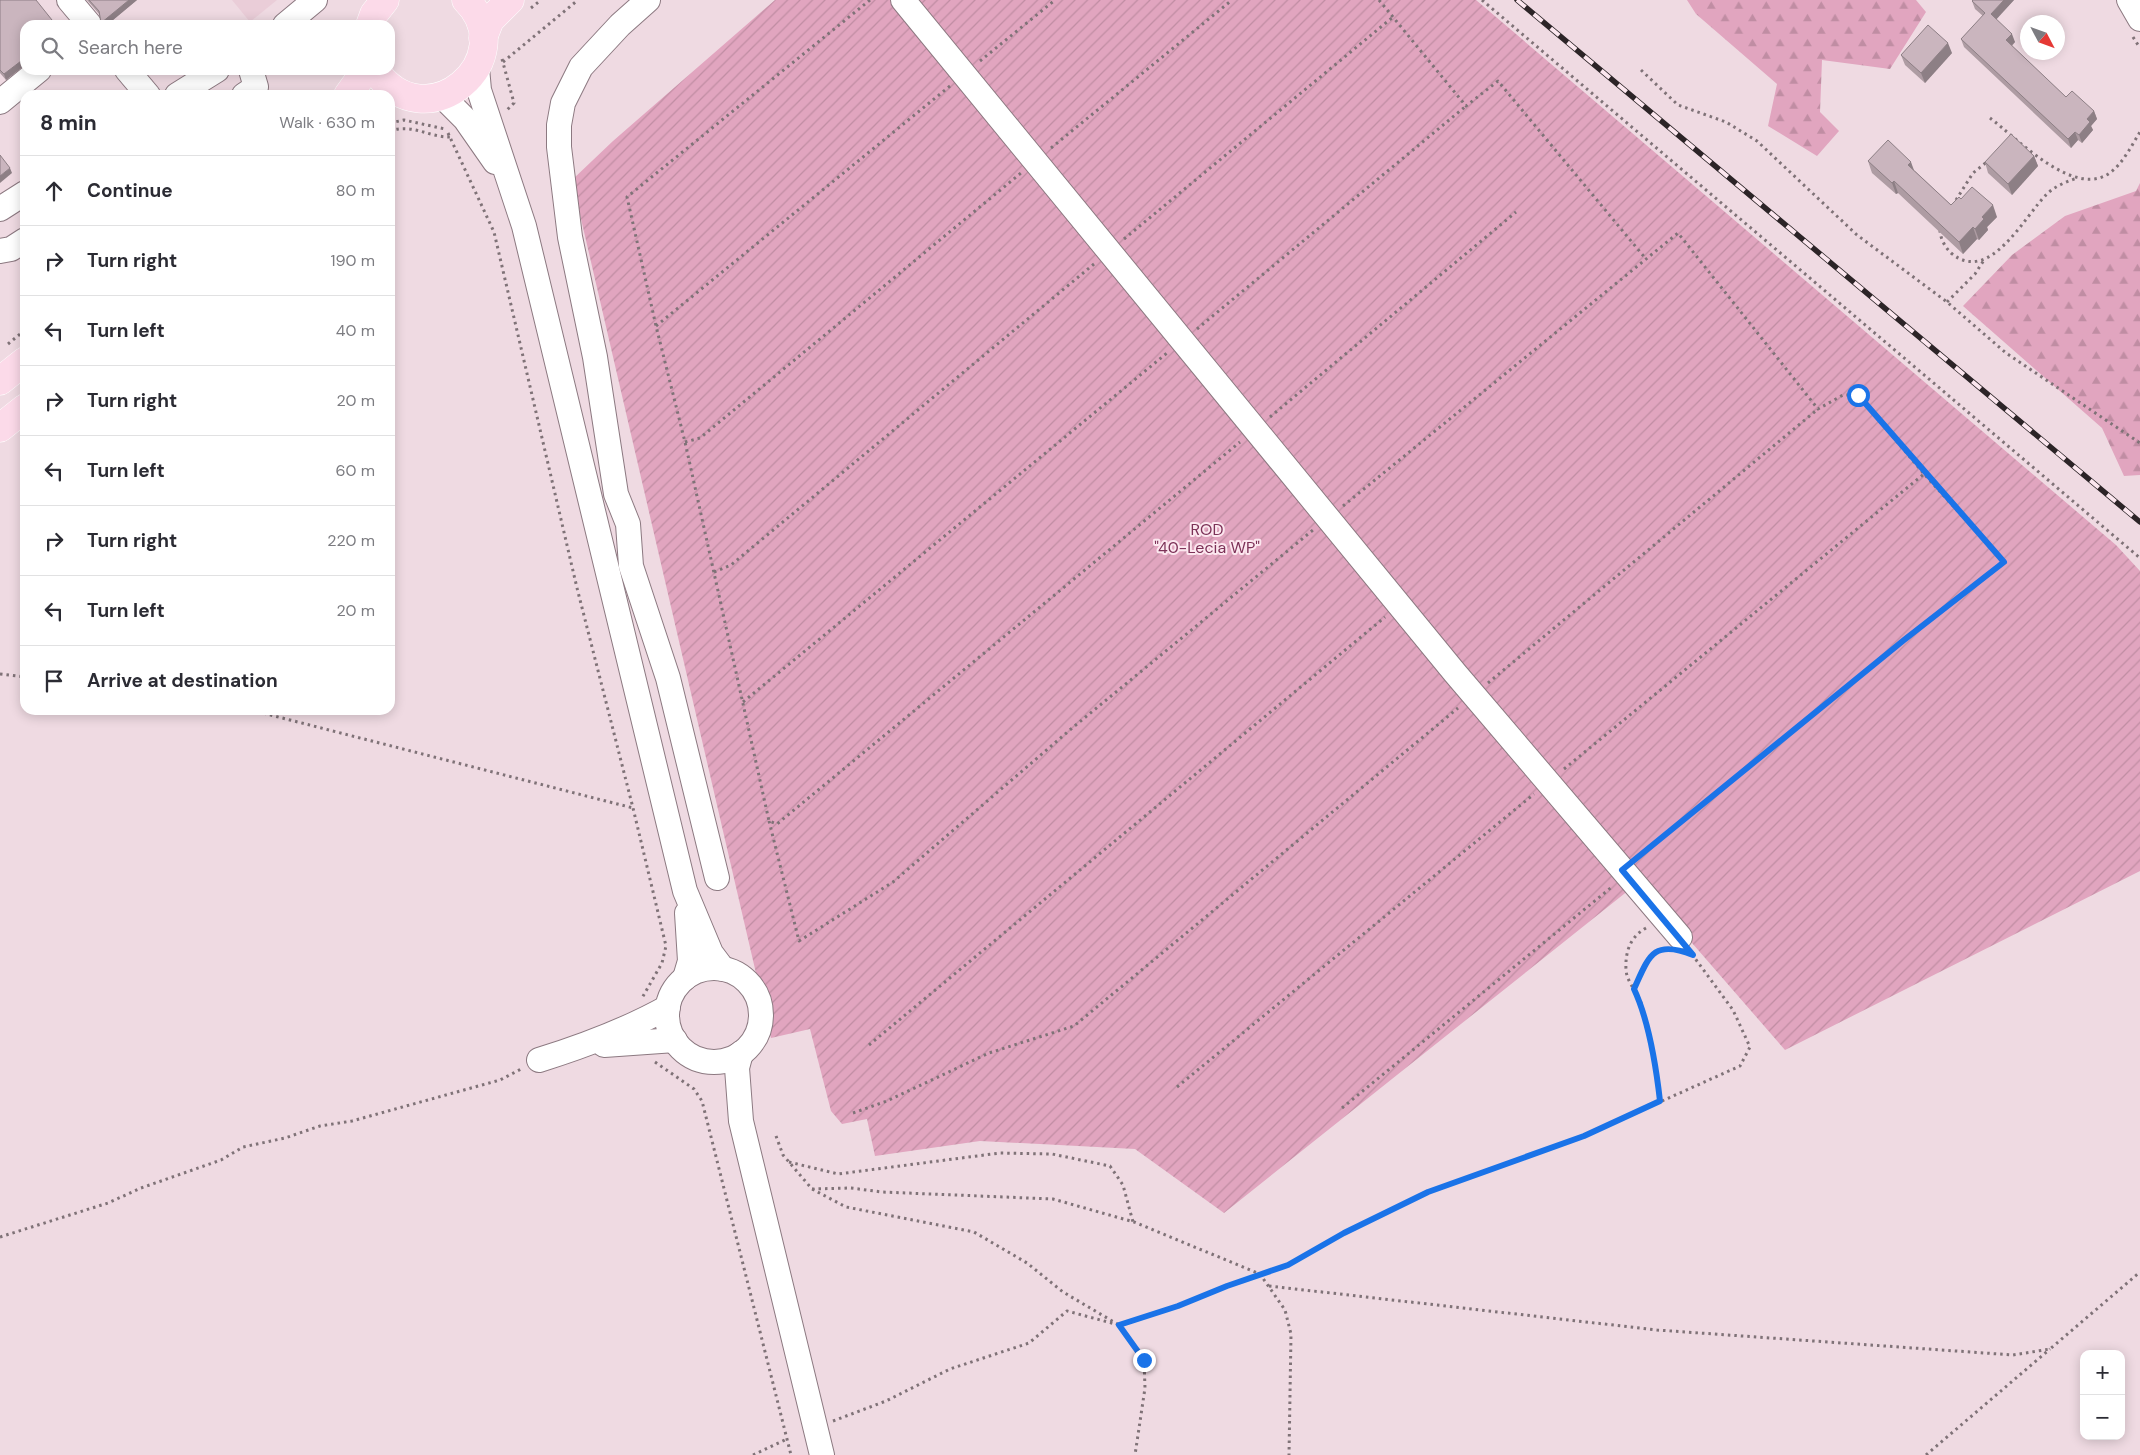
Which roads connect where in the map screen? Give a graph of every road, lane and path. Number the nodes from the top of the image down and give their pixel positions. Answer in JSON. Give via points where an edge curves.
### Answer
{"nodes":[{"id":1,"x":69,"y":0,"type":"edge"},
{"id":2,"x":315,"y":0,"type":"edge"},
{"id":3,"x":385,"y":0,"type":"edge"},
{"id":4,"x":466,"y":0,"type":"edge"},
{"id":5,"x":510,"y":0,"type":"edge"},
{"id":6,"x":578,"y":0,"type":"edge"},
{"id":7,"x":648,"y":0,"type":"edge"},
{"id":8,"x":870,"y":0,"type":"edge"},
{"id":9,"x":903,"y":0,"type":"edge"},
{"id":10,"x":1055,"y":0,"type":"edge"},
{"id":11,"x":1232,"y":0,"type":"edge"},
{"id":12,"x":1379,"y":0,"type":"edge"},
{"id":13,"x":1482,"y":0,"type":"edge"},
{"id":14,"x":2129,"y":0,"type":"edge"},
{"id":15,"x":1393,"y":17,"type":"junction"},
{"id":16,"x":2140,"y":19,"type":"edge"},
{"id":17,"x":86,"y":20,"type":"edge"},
{"id":18,"x":291,"y":20,"type":"edge"},
{"id":19,"x":372,"y":20,"type":"edge"},
{"id":20,"x":483,"y":38,"type":"junction"},
{"id":21,"x":503,"y":62,"type":"dead end"},
{"id":22,"x":476,"y":68,"type":"junction"},
{"id":23,"x":1640,"y":70,"type":"dead end"},
{"id":24,"x":33,"y":75,"type":"edge"},
{"id":25,"x":131,"y":75,"type":"edge"},
{"id":26,"x":209,"y":75,"type":"edge"},
{"id":27,"x":252,"y":75,"type":"edge"},
{"id":28,"x":362,"y":75,"type":"edge"},
{"id":29,"x":379,"y":75,"type":"edge"},
{"id":30,"x":964,"y":75,"type":"junction"},
{"id":31,"x":144,"y":90,"type":"edge"},
{"id":32,"x":185,"y":90,"type":"edge"},
{"id":33,"x":252,"y":90,"type":"edge"},
{"id":34,"x":352,"y":90,"type":"edge"},
{"id":35,"x":390,"y":90,"type":"edge"},
{"id":36,"x":395,"y":95,"type":"edge"},
{"id":37,"x":442,"y":96,"type":"junction"},
{"id":38,"x":0,"y":102,"type":"edge"},
{"id":39,"x":1466,"y":106,"type":"junction"},
{"id":40,"x":1990,"y":118,"type":"dead end"},
{"id":41,"x":446,"y":129,"type":"dead end"},
{"id":42,"x":2140,"y":132,"type":"edge"},
{"id":43,"x":2012,"y":135,"type":"junction"},
{"id":44,"x":2006,"y":142,"type":"edge"},
{"id":45,"x":1994,"y":155,"type":"edge"},
{"id":46,"x":1035,"y":161,"type":"junction"},
{"id":47,"x":2077,"y":178,"type":"junction"},
{"id":48,"x":508,"y":180,"type":"junction"},
{"id":49,"x":20,"y":196,"type":"edge"},
{"id":50,"x":1952,"y":207,"type":"edge"},
{"id":51,"x":0,"y":209,"type":"edge"},
{"id":52,"x":1516,"y":212,"type":"dead end"},
{"id":53,"x":1942,"y":224,"type":"edge"},
{"id":54,"x":20,"y":244,"type":"edge"},
{"id":55,"x":0,"y":251,"type":"edge"},
{"id":56,"x":1108,"y":252,"type":"junction"},
{"id":57,"x":1646,"y":259,"type":"junction"},
{"id":58,"x":1985,"y":259,"type":"junction"},
{"id":59,"x":1947,"y":302,"type":"junction"},
{"id":60,"x":656,"y":326,"type":"junction"},
{"id":61,"x":20,"y":341,"type":"edge"},
{"id":62,"x":1182,"y":341,"type":"junction"},
{"id":63,"x":14,"y":354,"type":"edge"},
{"id":64,"x":595,"y":357,"type":"junction"},
{"id":65,"x":557,"y":368,"type":"junction"},
{"id":66,"x":0,"y":381,"type":"edge"},
{"id":67,"x":1818,"y":409,"type":"junction"},
{"id":68,"x":20,"y":412,"type":"edge"},
{"id":69,"x":0,"y":428,"type":"edge"},
{"id":70,"x":1255,"y":430,"type":"junction"},
{"id":71,"x":686,"y":442,"type":"junction"},
{"id":72,"x":2140,"y":444,"type":"edge"},
{"id":73,"x":1327,"y":518,"type":"junction"},
{"id":74,"x":2140,"y":558,"type":"edge"},
{"id":75,"x":714,"y":572,"type":"junction"},
{"id":76,"x":1399,"y":605,"type":"junction"},
{"id":77,"x":0,"y":674,"type":"edge"},
{"id":78,"x":20,"y":676,"type":"edge"},
{"id":79,"x":1474,"y":695,"type":"junction"},
{"id":80,"x":743,"y":702,"type":"junction"},
{"id":81,"x":270,"y":715,"type":"edge"},
{"id":82,"x":633,"y":808,"type":"junction"},
{"id":83,"x":769,"y":821,"type":"junction"},
{"id":84,"x":1622,"y":870,"type":"junction"},
{"id":85,"x":718,"y":878,"type":"dead end"},
{"id":86,"x":685,"y":891,"type":"junction"},
{"id":87,"x":1648,"y":927,"type":"dead end"},
{"id":88,"x":1682,"y":948,"type":"junction"},
{"id":89,"x":723,"y":969,"type":"junction"},
{"id":90,"x":685,"y":978,"type":"junction"},
{"id":91,"x":1634,"y":989,"type":"junction"},
{"id":92,"x":668,"y":1007,"type":"junction"},
{"id":93,"x":642,"y":1032,"type":"junction"},
{"id":94,"x":675,"y":1040,"type":"junction"},
{"id":95,"x":869,"y":1045,"type":"dead end"},
{"id":96,"x":741,"y":1053,"type":"junction"},
{"id":97,"x":539,"y":1060,"type":"joint"},
{"id":98,"x":709,"y":1061,"type":"junction"},
{"id":99,"x":1660,"y":1101,"type":"junction"},
{"id":100,"x":1342,"y":1108,"type":"dead end"},
{"id":101,"x":853,"y":1112,"type":"dead end"},
{"id":102,"x":740,"y":1121,"type":"junction"},
{"id":103,"x":776,"y":1136,"type":"dead end"},
{"id":104,"x":788,"y":1162,"type":"junction"},
{"id":105,"x":812,"y":1189,"type":"junction"},
{"id":106,"x":1134,"y":1222,"type":"junction"},
{"id":107,"x":0,"y":1236,"type":"edge"},
{"id":108,"x":2140,"y":1272,"type":"edge"},
{"id":109,"x":1260,"y":1274,"type":"junction"},
{"id":110,"x":1269,"y":1286,"type":"junction"},
{"id":111,"x":1119,"y":1325,"type":"junction"},
{"id":112,"x":2050,"y":1349,"type":"junction"},
{"id":113,"x":816,"y":1428,"type":"junction"},
{"id":114,"x":787,"y":1440,"type":"junction"},
{"id":115,"x":753,"y":1455,"type":"edge"},
{"id":116,"x":791,"y":1455,"type":"edge"},
{"id":117,"x":822,"y":1455,"type":"edge"},
{"id":118,"x":1135,"y":1455,"type":"edge"},
{"id":119,"x":1289,"y":1455,"type":"edge"},
{"id":120,"x":1926,"y":1455,"type":"edge"}],
"edges":[{"from":1,"to":17,"type":"street"},
{"from":2,"to":18,"type":"street"},
{"from":3,"to":19,"type":"main road"},
{"from":4,"to":20,"type":"main road","via":[[477,14]]},
{"from":5,"to":20,"type":"main road","via":[[490,20]]},
{"from":6,"to":21,"type":"path"},
{"from":7,"to":64,"type":"street","via":[[581,67],[563,103],[559,125],[558,147],[570,237]]},
{"from":8,"to":60,"type":"path","via":[[626,197]]},
{"from":9,"to":30,"type":"street"},
{"from":10,"to":30,"type":"path"},
{"from":11,"to":46,"type":"path"},
{"from":12,"to":15,"type":"path"},
{"from":13,"to":74,"type":"path"},
{"from":14,"to":16,"type":"street"},
{"from":15,"to":39,"type":"path"},
{"from":15,"to":56,"type":"path"},
{"from":20,"to":22,"type":"main road"},
{"from":22,"to":37,"type":"main road","via":[[462,86]]},
{"from":22,"to":48,"type":"street","via":[[479,90]]},
{"from":23,"to":59,"type":"path","via":[[1678,105],[1726,122],[1758,142],[1857,235]]},
{"from":24,"to":38,"type":"street"},
{"from":25,"to":31,"type":"street"},
{"from":26,"to":32,"type":"street"},
{"from":27,"to":33,"type":"street","via":[[256,87]]},
{"from":28,"to":34,"type":"main road"},
{"from":29,"to":35,"type":"main road"},
{"from":30,"to":46,"type":"street"},
{"from":30,"to":60,"type":"path"},
{"from":36,"to":37,"type":"main road","via":[[420,99]]},
{"from":37,"to":48,"type":"street","via":[[465,119]]},
{"from":39,"to":57,"type":"path","via":[[1498,81]]},
{"from":39,"to":62,"type":"path"},
{"from":40,"to":43,"type":"path"},
{"from":41,"to":82,"type":"path","via":[[494,232],[577,588]]},
{"from":42,"to":47,"type":"path","via":[[2112,172],[2096,179]]},
{"from":43,"to":44,"type":"path"},
{"from":43,"to":47,"type":"path","via":[[2050,166]]},
{"from":45,"to":50,"type":"path","via":[[1973,173]]},
{"from":46,"to":56,"type":"street"},
{"from":46,"to":71,"type":"path","via":[[700,438]]},
{"from":47,"to":58,"type":"path","via":[[2060,184],[2046,195],[2018,230]]},
{"from":48,"to":65,"type":"street","via":[[524,226]]},
{"from":49,"to":51,"type":"street"},
{"from":52,"to":70,"type":"path"},
{"from":53,"to":58,"type":"path","via":[[1940,234],[1951,252],[1965,260]]},
{"from":54,"to":55,"type":"street","via":[[11,250]]},
{"from":56,"to":62,"type":"street"},
{"from":56,"to":75,"type":"path","via":[[731,565]]},
{"from":57,"to":67,"type":"path","via":[[1678,233]]},
{"from":57,"to":73,"type":"path"},
{"from":58,"to":59,"type":"path"},
{"from":59,"to":72,"type":"path","via":[[2006,353]]},
{"from":60,"to":71,"type":"path"},
{"from":61,"to":63,"type":"path"},
{"from":62,"to":70,"type":"street"},
{"from":62,"to":80,"type":"path"},
{"from":63,"to":66,"type":"main road"},
{"from":64,"to":65,"type":"street"},
{"from":64,"to":85,"type":"street","via":[[616,494],[628,524],[632,566],[668,678]]},
{"from":65,"to":86,"type":"street"},
{"from":67,"to":79,"type":"path"},
{"from":67,"to":84,"type":"path","via":[[1843,395],[1858,395],[2004,562]]},
{"from":68,"to":69,"type":"main road"},
{"from":70,"to":73,"type":"street"},
{"from":70,"to":83,"type":"path","via":[[777,824]]},
{"from":71,"to":75,"type":"path"},
{"from":73,"to":76,"type":"street"},
{"from":73,"to":83,"type":"path","via":[[1071,729],[893,882],[799,941]]},
{"from":75,"to":80,"type":"path"},
{"from":76,"to":79,"type":"street"},
{"from":76,"to":95,"type":"path"},
{"from":77,"to":78,"type":"path"},
{"from":79,"to":84,"type":"street"},
{"from":79,"to":101,"type":"path","via":[[1074,1026],[989,1053],[887,1101]]},
{"from":80,"to":83,"type":"path"},
{"from":81,"to":82,"type":"path"},
{"from":82,"to":93,"type":"path","via":[[666,946],[662,963],[635,1009]]},
{"from":84,"to":88,"type":"street"},
{"from":84,"to":100,"type":"path","via":[[1615,885]]},
{"from":86,"to":89,"type":"street","via":[[711,953]]},
{"from":86,"to":90,"type":"street","via":[[690,961]]},
{"from":87,"to":91,"type":"path","via":[[1635,935],[1629,944],[1626,972]]},
{"from":88,"to":91,"type":"path","via":[[1664,947],[1654,951]]},
{"from":88,"to":99,"type":"path","via":[[1733,1010],[1750,1047],[1740,1066]]},
{"from":89,"to":90,"type":"street","via":[[706,968]]},
{"from":89,"to":96,"type":"street","via":[[747,981],[754,989],[761,1009],[754,1040]]},
{"from":90,"to":92,"type":"street","via":[[671,996]]},
{"from":91,"to":99,"type":"path","via":[[1655,1058]]},
{"from":92,"to":93,"type":"street"},
{"from":92,"to":94,"type":"street","via":[[670,1030]]},
{"from":93,"to":94,"type":"street"},
{"from":93,"to":97,"type":"street"},
{"from":93,"to":114,"type":"path","via":[[647,1056],[694,1089],[702,1101]]},
{"from":94,"to":98,"type":"street","via":[[692,1056]]},
{"from":96,"to":98,"type":"street","via":[[726,1060]]},
{"from":96,"to":102,"type":"street","via":[[737,1068]]},
{"from":97,"to":107,"type":"path","via":[[500,1080],[352,1122],[320,1126],[243,1147],[220,1160],[108,1203]]},
{"from":98,"to":102,"type":"street"},
{"from":99,"to":109,"type":"path","via":[[1584,1136],[1428,1192],[1288,1265]]},
{"from":102,"to":113,"type":"street"},
{"from":103,"to":104,"type":"path"},
{"from":104,"to":105,"type":"path"},
{"from":104,"to":106,"type":"path","via":[[838,1174],[1000,1153],[1052,1154],[1110,1166],[1123,1185]]},
{"from":105,"to":106,"type":"path","via":[[851,1188],[1053,1199]]},
{"from":105,"to":111,"type":"path","via":[[846,1207],[974,1232],[1027,1263],[1063,1292]]},
{"from":106,"to":109,"type":"path"},
{"from":108,"to":112,"type":"path"},
{"from":109,"to":110,"type":"path"},
{"from":109,"to":111,"type":"path"},
{"from":110,"to":112,"type":"path","via":[[1657,1330],[2013,1355]]},
{"from":110,"to":119,"type":"path","via":[[1285,1310],[1291,1334]]},
{"from":111,"to":113,"type":"path","via":[[1067,1312],[1029,1343],[950,1369],[886,1401]]},
{"from":111,"to":118,"type":"path","via":[[1144,1360],[1146,1388]]},
{"from":112,"to":120,"type":"path"},
{"from":113,"to":117,"type":"street"},
{"from":114,"to":115,"type":"path"},
{"from":114,"to":116,"type":"path"}]}
